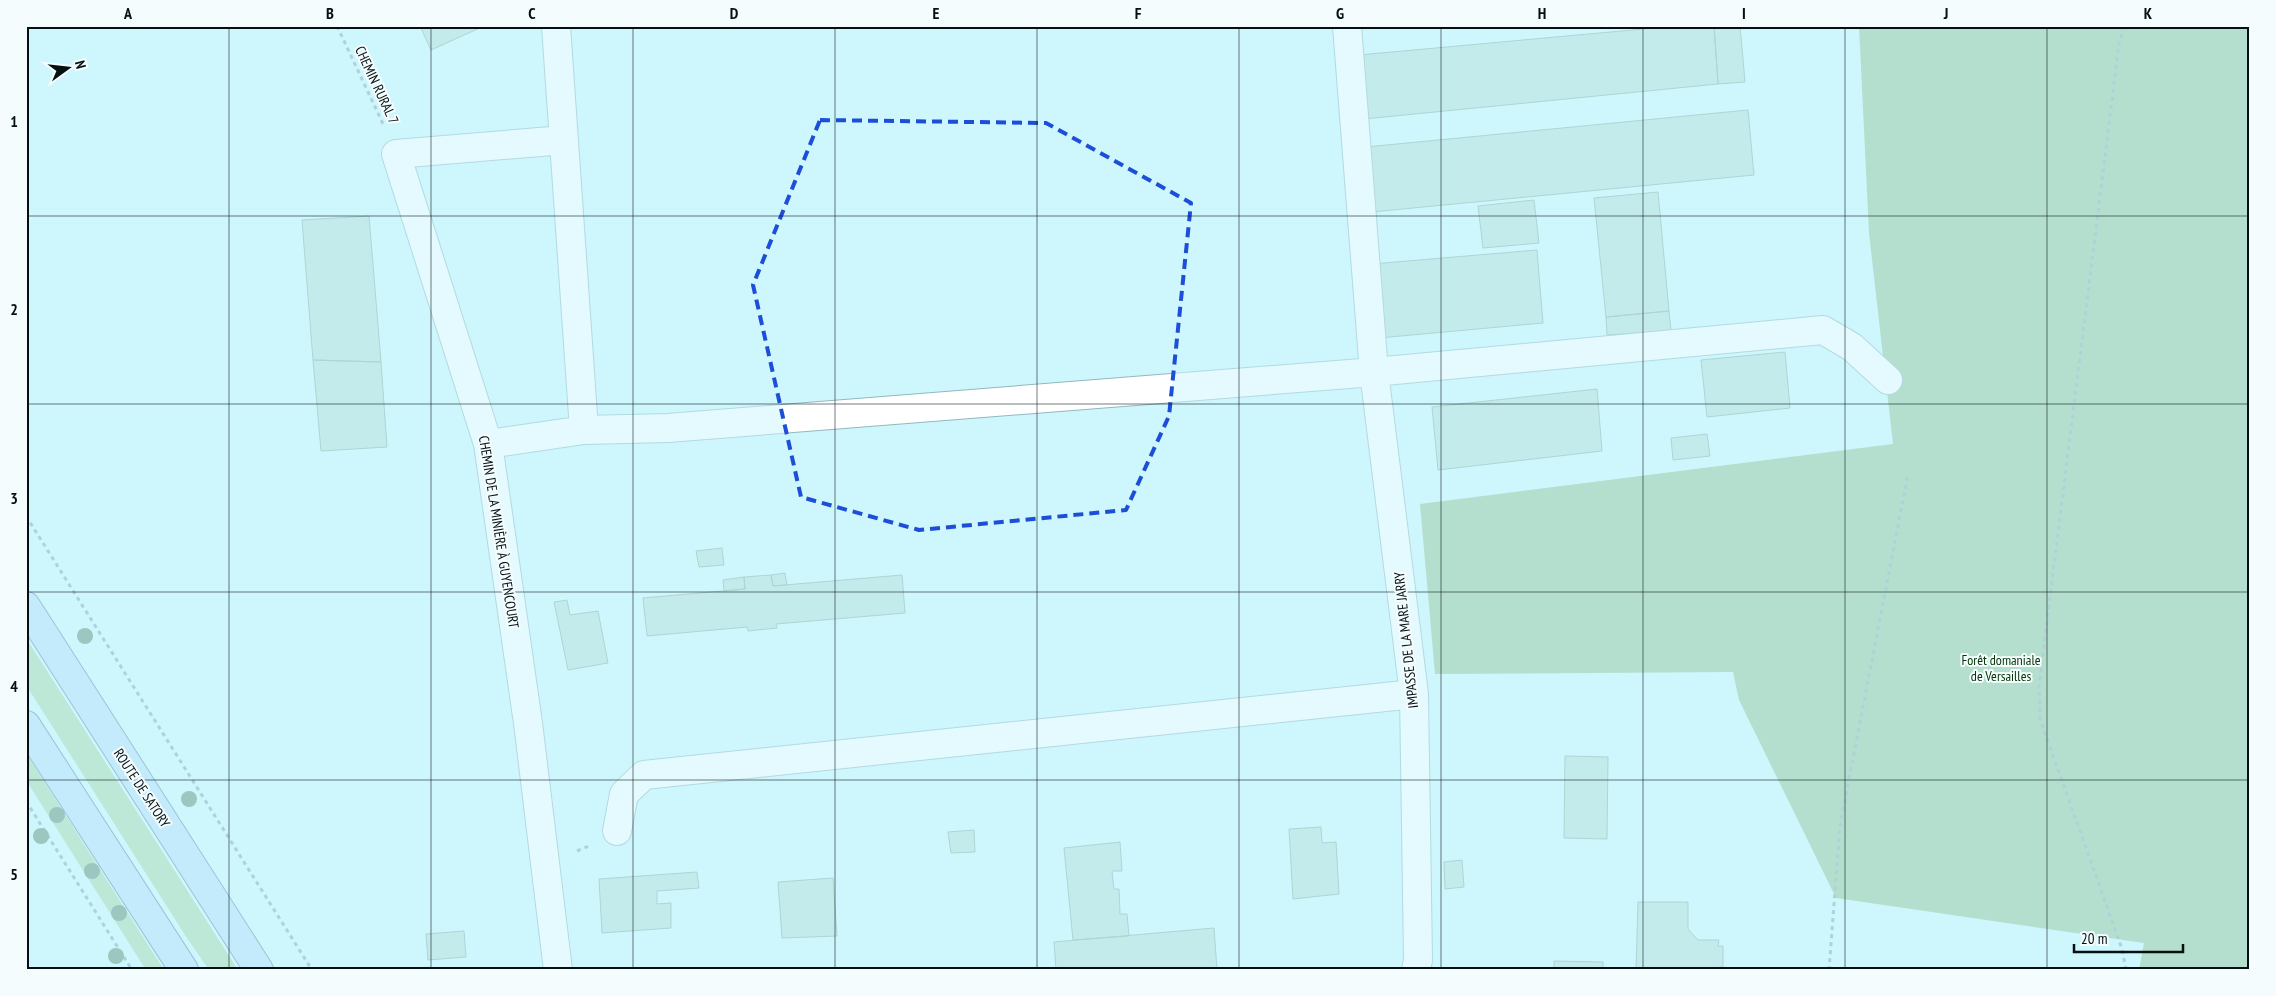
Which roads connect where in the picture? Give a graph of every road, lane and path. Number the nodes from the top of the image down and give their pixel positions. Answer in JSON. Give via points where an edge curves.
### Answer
{"nodes":[{"id":1,"x":337,"y":26,"type":"edge"},
{"id":2,"x":556,"y":26,"type":"edge"},
{"id":3,"x":1346,"y":26,"type":"edge"},
{"id":4,"x":2124,"y":26,"type":"edge"},
{"id":5,"x":564,"y":140,"type":"junction"},
{"id":6,"x":396,"y":154,"type":"junction"},
{"id":7,"x":1374,"y":372,"type":"junction"},
{"id":8,"x":1888,"y":380,"type":"dead end"},
{"id":9,"x":584,"y":430,"type":"junction"},
{"id":10,"x":488,"y":444,"type":"junction"},
{"id":11,"x":1908,"y":474,"type":"dead end"},
{"id":12,"x":26,"y":516,"type":"edge"},
{"id":13,"x":26,"y":606,"type":"edge"},
{"id":14,"x":1414,"y":694,"type":"junction"},
{"id":15,"x":26,"y":725,"type":"edge"},
{"id":16,"x":26,"y":801,"type":"edge"},
{"id":17,"x":617,"y":831,"type":"joint"},
{"id":18,"x":544,"y":856,"type":"junction"},
{"id":19,"x":132,"y":970,"type":"edge"},
{"id":20,"x":184,"y":970,"type":"edge"},
{"id":21,"x":258,"y":970,"type":"edge"},
{"id":22,"x":312,"y":970,"type":"edge"},
{"id":23,"x":558,"y":970,"type":"edge"},
{"id":24,"x":1416,"y":970,"type":"edge"},
{"id":25,"x":1829,"y":970,"type":"edge"},
{"id":26,"x":2126,"y":970,"type":"edge"}],
"edges":[{"from":1,"to":6,"type":"path","name":"CHEMIN RURAL 7"},
{"from":2,"to":5,"type":"street"},
{"from":3,"to":7,"type":"street","name":"IMPASSE DE LA MARE JARRY"},
{"from":4,"to":26,"type":"path","via":[[2119,44],[2039,686],[2040,719],[2122,949]]},
{"from":5,"to":6,"type":"street"},
{"from":5,"to":9,"type":"street"},
{"from":6,"to":10,"type":"street","name":"CHEMIN DE LA MINIÈRE À GUYENCOURT"},
{"from":7,"to":8,"type":"street","via":[[1823,330],[1852,347]]},
{"from":7,"to":9,"type":"street","via":[[668,428]]},
{"from":7,"to":14,"type":"street","name":"IMPASSE DE LA MARE JARRY"},
{"from":9,"to":10,"type":"street"},
{"from":10,"to":18,"type":"street","name":"CHEMIN DE LA MINIÈRE À GUYENCOURT"},
{"from":11,"to":25,"type":"path","via":[[1840,826]]},
{"from":12,"to":22,"type":"path"},
{"from":13,"to":21,"type":"main road","name":"ROUTE DE SATORY"},
{"from":14,"to":17,"type":"street","via":[[644,775],[624,794]]},
{"from":14,"to":24,"type":"street","name":"IMPASSE DE LA MARE JARRY"},
{"from":15,"to":20,"type":"main road"},
{"from":16,"to":19,"type":"path"},
{"from":17,"to":18,"type":"path","via":[[581,850]]},
{"from":18,"to":23,"type":"street","name":"CHEMIN DE LA MINIÈRE À GUYENCOURT"}]}
